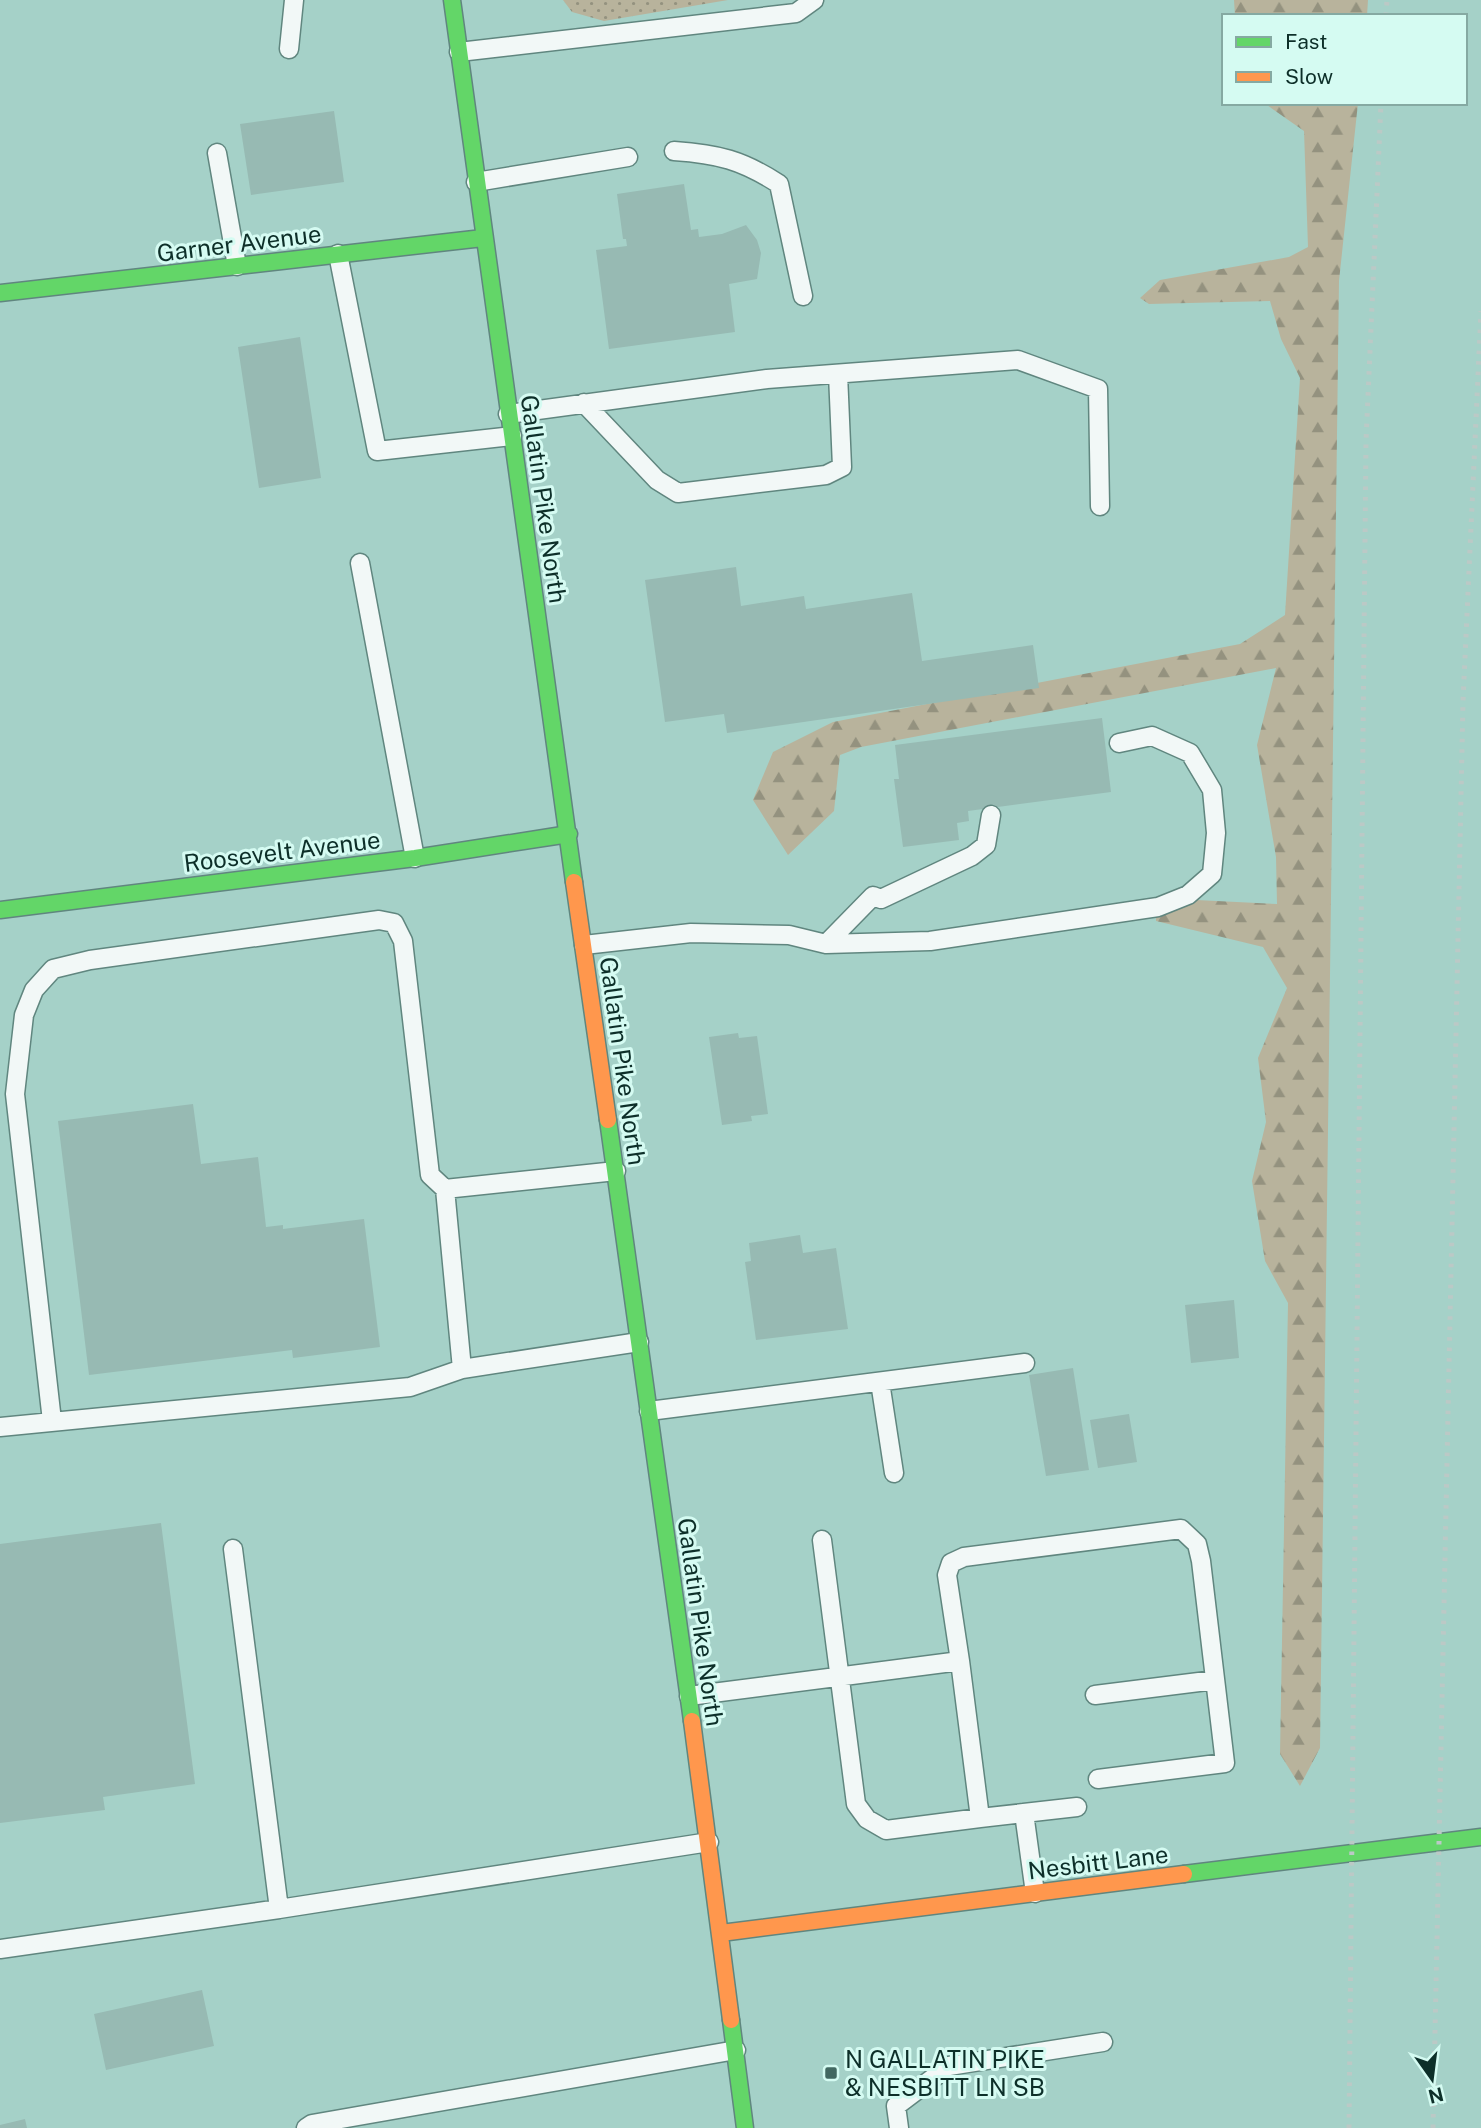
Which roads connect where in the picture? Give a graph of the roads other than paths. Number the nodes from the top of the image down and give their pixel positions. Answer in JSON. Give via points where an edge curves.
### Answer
{"nodes":[{"id":1,"x":294,"y":0,"type":"edge"},
{"id":2,"x":452,"y":0,"type":"edge"},
{"id":3,"x":814,"y":0,"type":"edge"},
{"id":4,"x":289,"y":49,"type":"dead end"},
{"id":5,"x":459,"y":52,"type":"junction"},
{"id":6,"x":674,"y":151,"type":"dead end"},
{"id":7,"x":217,"y":153,"type":"dead end"},
{"id":8,"x":628,"y":157,"type":"dead end"},
{"id":9,"x":476,"y":182,"type":"junction"},
{"id":10,"x":483,"y":238,"type":"junction"},
{"id":11,"x":338,"y":254,"type":"junction"},
{"id":12,"x":237,"y":266,"type":"junction"},
{"id":13,"x":0,"y":293,"type":"edge"},
{"id":14,"x":803,"y":296,"type":"dead end"},
{"id":15,"x":838,"y":374,"type":"junction"},
{"id":16,"x":584,"y":403,"type":"junction"},
{"id":17,"x":508,"y":414,"type":"junction"},
{"id":18,"x":512,"y":436,"type":"junction"},
{"id":19,"x":1100,"y":506,"type":"dead end"},
{"id":20,"x":360,"y":563,"type":"dead end"},
{"id":21,"x":1119,"y":743,"type":"dead end"},
{"id":22,"x":991,"y":815,"type":"dead end"},
{"id":23,"x":569,"y":834,"type":"junction"},
{"id":24,"x":415,"y":858,"type":"junction"},
{"id":25,"x":0,"y":910,"type":"edge"},
{"id":26,"x":826,"y":944,"type":"junction"},
{"id":27,"x":584,"y":945,"type":"junction"},
{"id":28,"x":8,"y":1095,"type":"edge"},
{"id":29,"x":616,"y":1171,"type":"junction"},
{"id":30,"x":444,"y":1189,"type":"junction"},
{"id":31,"x":639,"y":1342,"type":"junction"},
{"id":32,"x":1025,"y":1363,"type":"dead end"},
{"id":33,"x":462,"y":1369,"type":"junction"},
{"id":34,"x":880,"y":1382,"type":"junction"},
{"id":35,"x":649,"y":1412,"type":"junction"},
{"id":36,"x":52,"y":1421,"type":"junction"},
{"id":37,"x":0,"y":1427,"type":"edge"},
{"id":38,"x":894,"y":1473,"type":"dead end"},
{"id":39,"x":822,"y":1540,"type":"dead end"},
{"id":40,"x":233,"y":1549,"type":"dead end"},
{"id":41,"x":960,"y":1661,"type":"junction"},
{"id":42,"x":841,"y":1676,"type":"junction"},
{"id":43,"x":1216,"y":1680,"type":"junction"},
{"id":44,"x":1095,"y":1695,"type":"dead end"},
{"id":45,"x":689,"y":1696,"type":"junction"},
{"id":46,"x":1098,"y":1779,"type":"dead end"},
{"id":47,"x":1077,"y":1807,"type":"dead end"},
{"id":48,"x":1024,"y":1813,"type":"junction"},
{"id":49,"x":980,"y":1818,"type":"junction"},
{"id":50,"x":1481,"y":1837,"type":"edge"},
{"id":51,"x":709,"y":1842,"type":"junction"},
{"id":52,"x":1035,"y":1893,"type":"junction"},
{"id":53,"x":279,"y":1909,"type":"junction"},
{"id":54,"x":721,"y":1933,"type":"junction"},
{"id":55,"x":0,"y":1949,"type":"edge"},
{"id":56,"x":1103,"y":2042,"type":"dead end"},
{"id":57,"x":736,"y":2050,"type":"junction"},
{"id":58,"x":306,"y":2128,"type":"edge"},
{"id":59,"x":745,"y":2128,"type":"edge"},
{"id":60,"x":899,"y":2128,"type":"edge"}],
"edges":[{"from":1,"to":4,"type":"lane"},
{"from":2,"to":5,"type":"main road","name":"Gallatin Pike North"},
{"from":3,"to":5,"type":"lane","via":[[796,13]]},
{"from":5,"to":9,"type":"main road","name":"Gallatin Pike North"},
{"from":6,"to":14,"type":"lane","via":[[716,154],[748,164],[779,184]]},
{"from":7,"to":12,"type":"lane"},
{"from":8,"to":9,"type":"lane"},
{"from":9,"to":10,"type":"main road","name":"Gallatin Pike North"},
{"from":10,"to":11,"type":"main road","name":"Garner Avenue"},
{"from":10,"to":17,"type":"main road","name":"Gallatin Pike North"},
{"from":11,"to":12,"type":"main road","name":"Garner Avenue"},
{"from":11,"to":18,"type":"lane","via":[[377,451]]},
{"from":12,"to":13,"type":"main road","name":"Garner Avenue"},
{"from":15,"to":16,"type":"lane"},
{"from":15,"to":16,"type":"lane","via":[[842,467],[826,475],[678,493],[657,480]]},
{"from":15,"to":19,"type":"lane","via":[[1018,360],[1098,389]]},
{"from":16,"to":17,"type":"lane"},
{"from":17,"to":18,"type":"main road","name":"Gallatin Pike North"},
{"from":18,"to":23,"type":"main road","name":"Gallatin Pike North"},
{"from":20,"to":24,"type":"lane"},
{"from":21,"to":26,"type":"lane","via":[[1152,736],[1190,753],[1212,790],[1216,833],[1212,874],[1188,895],[1146,909],[930,941]]},
{"from":22,"to":26,"type":"lane","via":[[986,845],[972,856],[881,899],[873,896]]},
{"from":23,"to":24,"type":"main road","name":"Roosevelt Avenue"},
{"from":23,"to":27,"type":"main road","name":"Gallatin Pike North"},
{"from":24,"to":25,"type":"main road","name":"Roosevelt Avenue"},
{"from":26,"to":27,"type":"lane","via":[[789,935],[691,933]]},
{"from":27,"to":29,"type":"main road","name":"Gallatin Pike North"},
{"from":28,"to":30,"type":"lane","via":[[24,1015],[34,990],[53,969],[379,920],[394,923],[403,941],[430,1175]]},
{"from":28,"to":36,"type":"lane"},
{"from":29,"to":30,"type":"lane"},
{"from":29,"to":31,"type":"main road","name":"Gallatin Pike North"},
{"from":30,"to":33,"type":"lane"},
{"from":31,"to":33,"type":"lane"},
{"from":31,"to":35,"type":"main road","name":"Gallatin Pike North"},
{"from":32,"to":34,"type":"lane"},
{"from":33,"to":36,"type":"lane","via":[[410,1387]]},
{"from":34,"to":35,"type":"lane"},
{"from":34,"to":38,"type":"lane"},
{"from":35,"to":45,"type":"main road","name":"Gallatin Pike North"},
{"from":36,"to":37,"type":"lane"},
{"from":39,"to":42,"type":"lane"},
{"from":40,"to":53,"type":"lane"},
{"from":41,"to":42,"type":"lane"},
{"from":41,"to":43,"type":"lane","via":[[947,1576],[951,1563],[1057,1543],[1181,1529],[1197,1544]]},
{"from":41,"to":49,"type":"lane"},
{"from":42,"to":45,"type":"lane"},
{"from":42,"to":49,"type":"lane","via":[[856,1804],[867,1819],[886,1830]]},
{"from":43,"to":44,"type":"lane"},
{"from":43,"to":46,"type":"lane","via":[[1226,1763]]},
{"from":45,"to":51,"type":"main road","name":"Gallatin Pike North"},
{"from":47,"to":48,"type":"lane"},
{"from":48,"to":49,"type":"lane"},
{"from":48,"to":52,"type":"lane"},
{"from":50,"to":52,"type":"main road","name":"Nesbitt Lane"},
{"from":51,"to":53,"type":"lane"},
{"from":51,"to":54,"type":"main road","name":"Gallatin Pike North"},
{"from":52,"to":54,"type":"main road","name":"Nesbitt Lane"},
{"from":53,"to":55,"type":"lane"},
{"from":54,"to":57,"type":"main road","name":"Gallatin Pike North"},
{"from":56,"to":60,"type":"lane","via":[[949,2066],[896,2106]]},
{"from":57,"to":58,"type":"lane"},
{"from":57,"to":59,"type":"main road","name":"Gallatin Pike North"}]}
